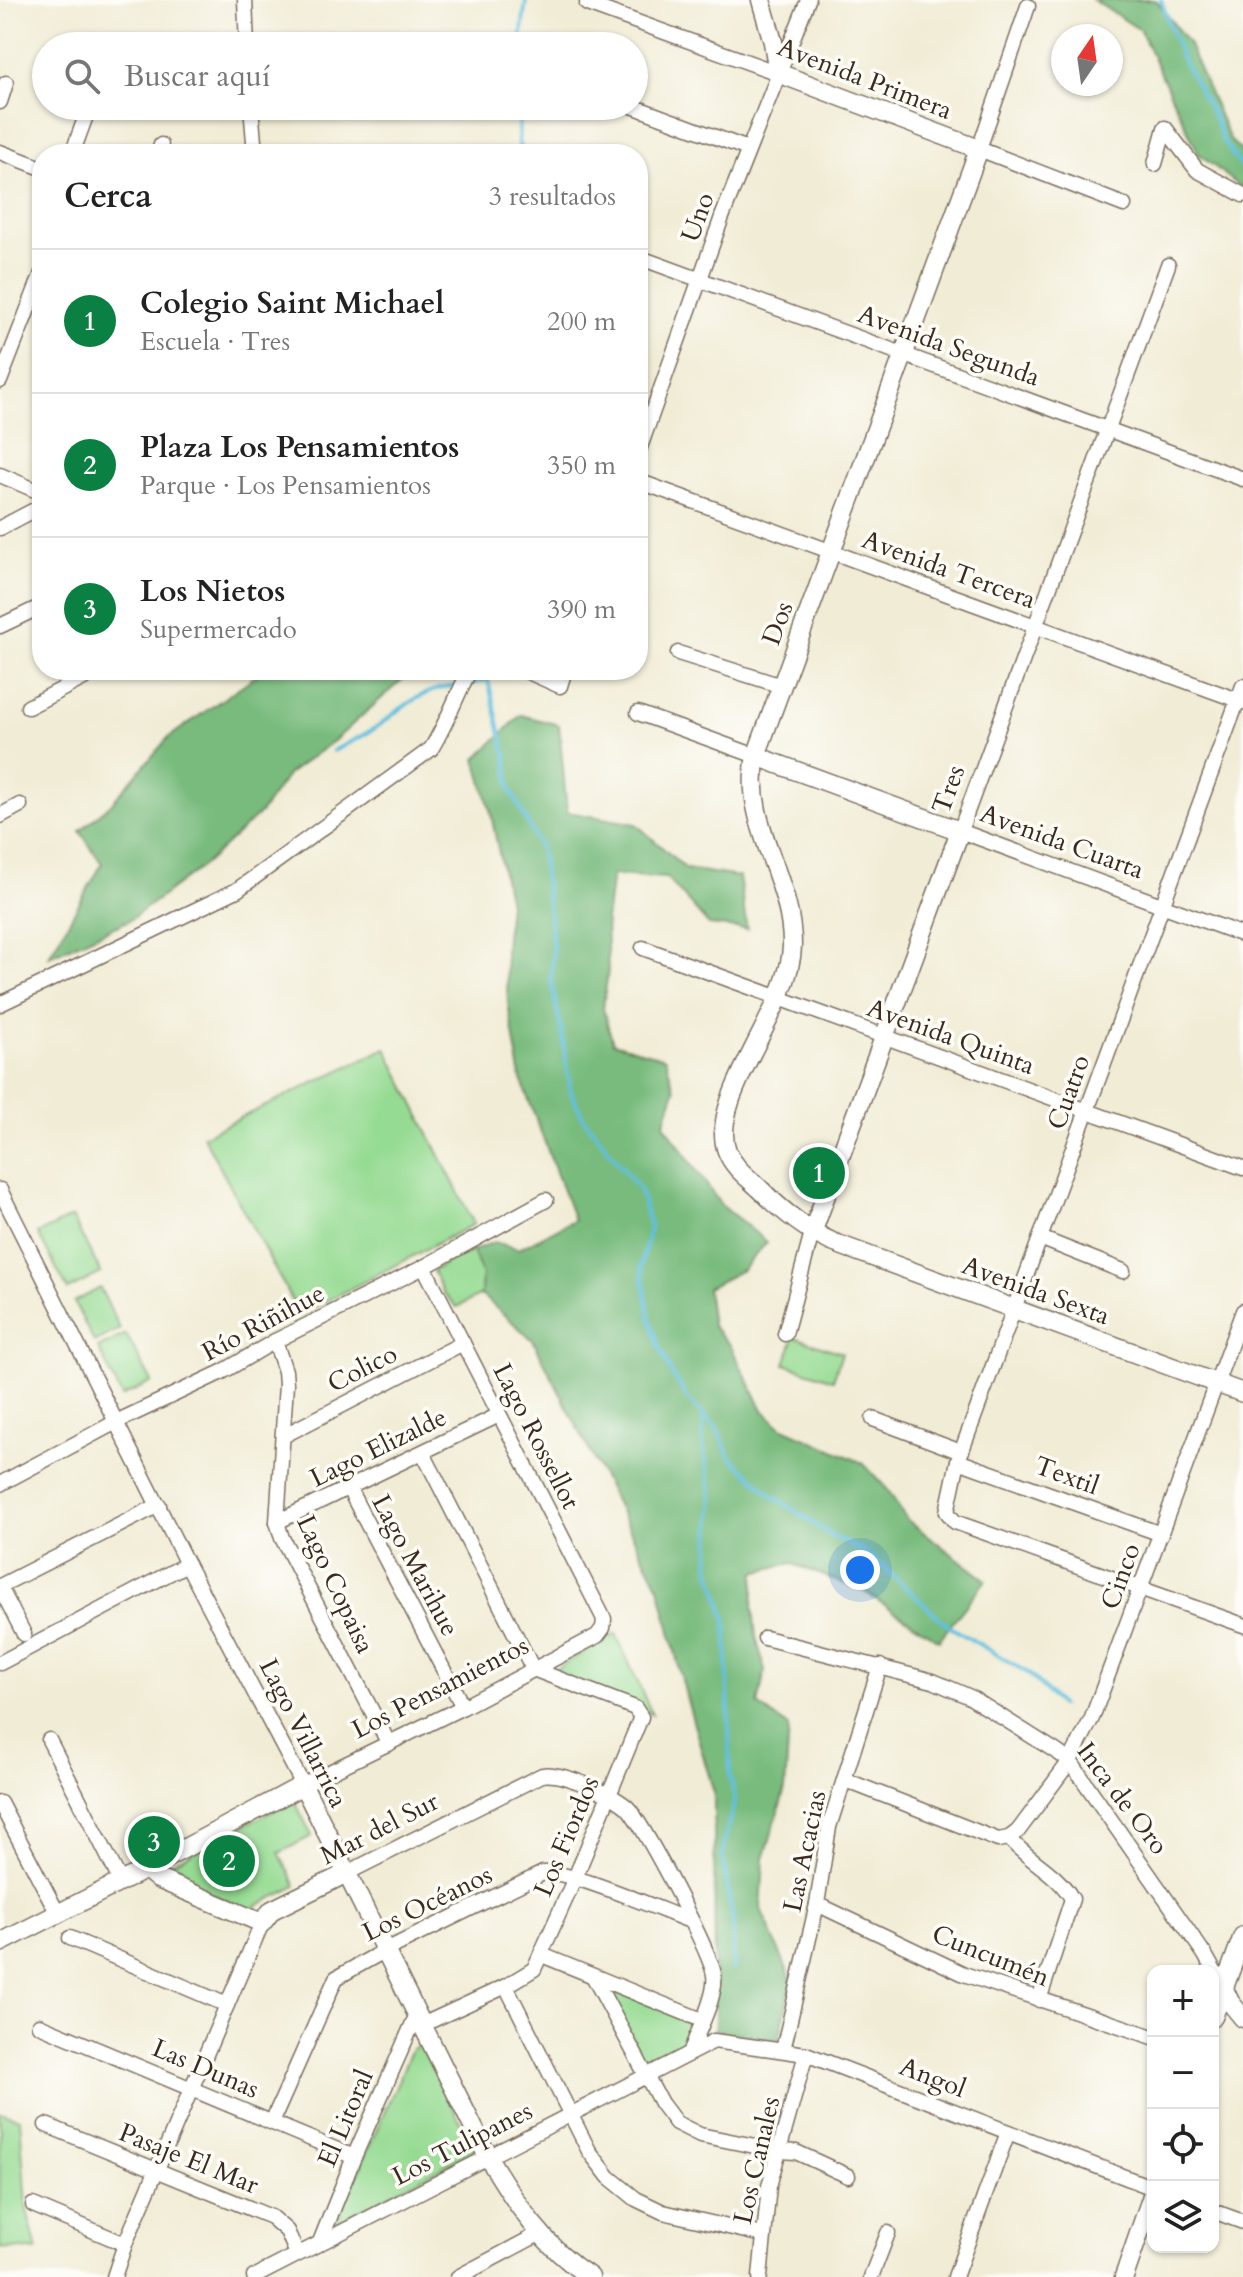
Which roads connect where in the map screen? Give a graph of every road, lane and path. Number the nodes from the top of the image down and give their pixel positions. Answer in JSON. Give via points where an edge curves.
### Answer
{"nodes":[{"id":1,"x":245,"y":0,"type":"edge"},
{"id":2,"x":761,"y":0,"type":"edge"},
{"id":3,"x":808,"y":0,"type":"edge"},
{"id":4,"x":587,"y":4,"type":"dead end"},
{"id":5,"x":1028,"y":6,"type":"dead end"},
{"id":6,"x":246,"y":32,"type":"edge"},
{"id":7,"x":778,"y":73,"type":"junction"},
{"id":8,"x":6,"y":83,"type":"dead end"},
{"id":9,"x":0,"y":102,"type":"edge"},
{"id":10,"x":648,"y":112,"type":"edge"},
{"id":11,"x":84,"y":120,"type":"edge"},
{"id":12,"x":252,"y":120,"type":"edge"},
{"id":13,"x":76,"y":144,"type":"edge"},
{"id":14,"x":254,"y":144,"type":"edge"},
{"id":15,"x":748,"y":149,"type":"junction"},
{"id":16,"x":979,"y":149,"type":"junction"},
{"id":17,"x":0,"y":152,"type":"edge"},
{"id":18,"x":32,"y":164,"type":"edge"},
{"id":19,"x":1155,"y":164,"type":"dead end"},
{"id":20,"x":1243,"y":195,"type":"edge"},
{"id":21,"x":1124,"y":205,"type":"dead end"},
{"id":22,"x":648,"y":261,"type":"edge"},
{"id":23,"x":1168,"y":265,"type":"dead end"},
{"id":24,"x":700,"y":280,"type":"junction"},
{"id":25,"x":32,"y":299,"type":"edge"},
{"id":26,"x":904,"y":354,"type":"junction"},
{"id":27,"x":0,"y":381,"type":"edge"},
{"id":28,"x":648,"y":425,"type":"edge"},
{"id":29,"x":1108,"y":429,"type":"junction"},
{"id":30,"x":0,"y":475,"type":"edge"},
{"id":31,"x":1243,"y":479,"type":"edge"},
{"id":32,"x":648,"y":485,"type":"edge"},
{"id":33,"x":32,"y":489,"type":"edge"},
{"id":34,"x":32,"y":511,"type":"edge"},
{"id":35,"x":0,"y":528,"type":"edge"},
{"id":36,"x":831,"y":551,"type":"junction"},
{"id":37,"x":32,"y":611,"type":"edge"},
{"id":38,"x":0,"y":626,"type":"edge"},
{"id":39,"x":1035,"y":626,"type":"junction"},
{"id":40,"x":678,"y":653,"type":"dead end"},
{"id":41,"x":80,"y":680,"type":"edge"},
{"id":42,"x":465,"y":680,"type":"edge"},
{"id":43,"x":546,"y":680,"type":"edge"},
{"id":44,"x":562,"y":680,"type":"edge"},
{"id":45,"x":782,"y":686,"type":"junction"},
{"id":46,"x":1241,"y":696,"type":"edge"},
{"id":47,"x":28,"y":707,"type":"dead end"},
{"id":48,"x":638,"y":713,"type":"dead end"},
{"id":49,"x":756,"y":756,"type":"junction"},
{"id":50,"x":20,"y":805,"type":"dead end"},
{"id":51,"x":0,"y":816,"type":"edge"},
{"id":52,"x":960,"y":831,"type":"junction"},
{"id":53,"x":1162,"y":905,"type":"junction"},
{"id":54,"x":1243,"y":935,"type":"edge"},
{"id":55,"x":643,"y":948,"type":"dead end"},
{"id":56,"x":780,"y":998,"type":"junction"},
{"id":57,"x":0,"y":1004,"type":"edge"},
{"id":58,"x":884,"y":1037,"type":"junction"},
{"id":59,"x":1087,"y":1111,"type":"junction"},
{"id":60,"x":1243,"y":1168,"type":"edge"},
{"id":61,"x":0,"y":1190,"type":"edge"},
{"id":62,"x":546,"y":1200,"type":"dead end"},
{"id":63,"x":812,"y":1233,"type":"junction"},
{"id":64,"x":1040,"y":1238,"type":"junction"},
{"id":65,"x":424,"y":1267,"type":"junction"},
{"id":66,"x":1123,"y":1271,"type":"dead end"},
{"id":67,"x":1013,"y":1310,"type":"junction"},
{"id":68,"x":1243,"y":1311,"type":"edge"},
{"id":69,"x":785,"y":1334,"type":"dead end"},
{"id":70,"x":275,"y":1341,"type":"junction"},
{"id":71,"x":463,"y":1343,"type":"junction"},
{"id":72,"x":1217,"y":1383,"type":"junction"},
{"id":73,"x":1243,"y":1393,"type":"edge"},
{"id":74,"x":499,"y":1415,"type":"junction"},
{"id":75,"x":873,"y":1419,"type":"dead end"},
{"id":76,"x":116,"y":1422,"type":"junction"},
{"id":77,"x":283,"y":1436,"type":"junction"},
{"id":78,"x":423,"y":1453,"type":"junction"},
{"id":79,"x":960,"y":1456,"type":"junction"},
{"id":80,"x":0,"y":1484,"type":"edge"},
{"id":81,"x":349,"y":1489,"type":"junction"},
{"id":82,"x":159,"y":1505,"type":"junction"},
{"id":83,"x":277,"y":1522,"type":"junction"},
{"id":84,"x":1161,"y":1534,"type":"junction"},
{"id":85,"x":187,"y":1564,"type":"junction"},
{"id":86,"x":0,"y":1586,"type":"edge"},
{"id":87,"x":1142,"y":1588,"type":"junction"},
{"id":88,"x":1243,"y":1625,"type":"edge"},
{"id":89,"x":603,"y":1628,"type":"joint"},
{"id":90,"x":24,"y":1634,"type":"dead end"},
{"id":91,"x":765,"y":1638,"type":"dead end"},
{"id":92,"x":0,"y":1663,"type":"edge"},
{"id":93,"x":880,"y":1666,"type":"junction"},
{"id":94,"x":533,"y":1669,"type":"junction"},
{"id":95,"x":463,"y":1707,"type":"junction"},
{"id":96,"x":49,"y":1740,"type":"dead end"},
{"id":97,"x":389,"y":1744,"type":"junction"},
{"id":98,"x":1070,"y":1761,"type":"junction"},
{"id":99,"x":845,"y":1780,"type":"junction"},
{"id":100,"x":303,"y":1785,"type":"junction"},
{"id":101,"x":609,"y":1796,"type":"junction"},
{"id":102,"x":0,"y":1803,"type":"edge"},
{"id":103,"x":1009,"y":1838,"type":"junction"},
{"id":104,"x":146,"y":1869,"type":"junction"},
{"id":105,"x":345,"y":1874,"type":"junction"},
{"id":106,"x":575,"y":1878,"type":"junction"},
{"id":107,"x":121,"y":1882,"type":"junction"},
{"id":108,"x":817,"y":1904,"type":"junction"},
{"id":109,"x":58,"y":1914,"type":"junction"},
{"id":110,"x":690,"y":1921,"type":"junction"},
{"id":111,"x":262,"y":1923,"type":"junction"},
{"id":112,"x":1243,"y":1936,"type":"edge"},
{"id":113,"x":70,"y":1938,"type":"dead end"},
{"id":114,"x":0,"y":1943,"type":"edge"},
{"id":115,"x":384,"y":1951,"type":"junction"},
{"id":116,"x":542,"y":1955,"type":"junction"},
{"id":117,"x":593,"y":1976,"type":"junction"},
{"id":118,"x":506,"y":1986,"type":"junction"},
{"id":119,"x":1223,"y":1987,"type":"junction"},
{"id":120,"x":1219,"y":1999,"type":"edge"},
{"id":121,"x":1039,"y":2000,"type":"junction"},
{"id":122,"x":227,"y":2005,"type":"junction"},
{"id":123,"x":1243,"y":2018,"type":"edge"},
{"id":124,"x":420,"y":2019,"type":"junction"},
{"id":125,"x":702,"y":2020,"type":"junction"},
{"id":126,"x":39,"y":2025,"type":"dead end"},
{"id":127,"x":1147,"y":2035,"type":"edge"},
{"id":128,"x":783,"y":2050,"type":"junction"},
{"id":129,"x":691,"y":2051,"type":"junction"},
{"id":130,"x":806,"y":2054,"type":"junction"},
{"id":131,"x":646,"y":2074,"type":"junction"},
{"id":132,"x":192,"y":2088,"type":"junction"},
{"id":133,"x":570,"y":2114,"type":"junction"},
{"id":134,"x":272,"y":2122,"type":"junction"},
{"id":135,"x":46,"y":2125,"type":"dead end"},
{"id":136,"x":1008,"y":2132,"type":"junction"},
{"id":137,"x":780,"y":2151,"type":"junction"},
{"id":138,"x":354,"y":2157,"type":"junction"},
{"id":139,"x":488,"y":2157,"type":"junction"},
{"id":140,"x":156,"y":2171,"type":"junction"},
{"id":141,"x":848,"y":2176,"type":"dead end"},
{"id":142,"x":1147,"y":2188,"type":"edge"},
{"id":143,"x":33,"y":2205,"type":"dead end"},
{"id":144,"x":1147,"y":2208,"type":"edge"},
{"id":145,"x":1219,"y":2213,"type":"edge"},
{"id":146,"x":1243,"y":2222,"type":"edge"},
{"id":147,"x":888,"y":2233,"type":"dead end"},
{"id":148,"x":539,"y":2234,"type":"junction"},
{"id":149,"x":763,"y":2235,"type":"junction"},
{"id":150,"x":320,"y":2242,"type":"junction"},
{"id":151,"x":125,"y":2244,"type":"junction"},
{"id":152,"x":297,"y":2254,"type":"junction"},
{"id":153,"x":484,"y":2264,"type":"junction"},
{"id":154,"x":114,"y":2277,"type":"edge"},
{"id":155,"x":254,"y":2277,"type":"edge"},
{"id":156,"x":458,"y":2277,"type":"edge"},
{"id":157,"x":493,"y":2277,"type":"edge"},
{"id":158,"x":590,"y":2277,"type":"edge"},
{"id":159,"x":760,"y":2277,"type":"edge"},
{"id":160,"x":871,"y":2277,"type":"edge"},
{"id":161,"x":955,"y":2277,"type":"edge"},
{"id":162,"x":1124,"y":2277,"type":"edge"}],
"edges":[{"from":1,"to":6,"type":"street"},
{"from":2,"to":7,"type":"street"},
{"from":3,"to":7,"type":"street","name":"Uno"},
{"from":4,"to":7,"type":"street","name":"Avenida Primera"},
{"from":5,"to":16,"type":"street","name":"Dos"},
{"from":7,"to":15,"type":"street","name":"Uno"},
{"from":7,"to":16,"type":"street","name":"Avenida Primera"},
{"from":8,"to":9,"type":"street"},
{"from":10,"to":15,"type":"street"},
{"from":11,"to":13,"type":"street"},
{"from":12,"to":14,"type":"street"},
{"from":15,"to":24,"type":"street","name":"Uno"},
{"from":16,"to":21,"type":"street","name":"Avenida Primera"},
{"from":16,"to":26,"type":"street","name":"Dos"},
{"from":17,"to":18,"type":"street"},
{"from":19,"to":20,"type":"street","via":[[1165,128],[1197,170]]},
{"from":22,"to":24,"type":"street","name":"Avenida Segunda"},
{"from":23,"to":29,"type":"street","name":"Tres"},
{"from":24,"to":26,"type":"street","name":"Avenida Segunda"},
{"from":24,"to":28,"type":"street","name":"Uno"},
{"from":25,"to":27,"type":"street"},
{"from":26,"to":29,"type":"street","name":"Avenida Segunda"},
{"from":26,"to":36,"type":"street","name":"Dos"},
{"from":29,"to":31,"type":"street","name":"Avenida Segunda"},
{"from":29,"to":39,"type":"street","name":"Tres"},
{"from":30,"to":33,"type":"street"},
{"from":32,"to":36,"type":"street","name":"Avenida Tercera"},
{"from":34,"to":35,"type":"street"},
{"from":36,"to":39,"type":"street","name":"Avenida Tercera"},
{"from":36,"to":45,"type":"street","name":"Dos"},
{"from":37,"to":38,"type":"street"},
{"from":39,"to":46,"type":"street","name":"Avenida Tercera"},
{"from":39,"to":52,"type":"street","name":"Tres"},
{"from":40,"to":45,"type":"street"},
{"from":41,"to":47,"type":"street"},
{"from":42,"to":57,"type":"street","via":[[431,749],[237,890]]},
{"from":43,"to":44,"type":"street","via":[[560,686]]},
{"from":45,"to":49,"type":"street","name":"Dos"},
{"from":46,"to":53,"type":"street","name":"Cuatro"},
{"from":48,"to":49,"type":"street","name":"Avenida Cuarta"},
{"from":49,"to":52,"type":"street","name":"Avenida Cuarta"},
{"from":49,"to":56,"type":"street","name":"Dos","via":[[755,811],[791,932],[791,960]]},
{"from":50,"to":51,"type":"street"},
{"from":52,"to":53,"type":"street","name":"Avenida Cuarta"},
{"from":52,"to":58,"type":"street","name":"Tres"},
{"from":53,"to":54,"type":"street","name":"Avenida Cuarta"},
{"from":53,"to":59,"type":"street","name":"Cuatro"},
{"from":55,"to":56,"type":"street","name":"Avenida Quinta"},
{"from":56,"to":58,"type":"street","name":"Avenida Quinta"},
{"from":56,"to":63,"type":"street","name":"Dos","via":[[735,1090],[725,1141],[737,1168]]},
{"from":58,"to":59,"type":"street","name":"Avenida Quinta"},
{"from":58,"to":63,"type":"street","name":"Tres"},
{"from":59,"to":60,"type":"street","name":"Avenida Quinta"},
{"from":59,"to":64,"type":"street","name":"Cuatro"},
{"from":61,"to":76,"type":"street","name":"Lago Villarrica"},
{"from":62,"to":65,"type":"street","name":"Río Riñihue"},
{"from":63,"to":67,"type":"street","name":"Avenida Sexta"},
{"from":63,"to":69,"type":"street","name":"Tres"},
{"from":64,"to":66,"type":"street"},
{"from":64,"to":67,"type":"street","name":"Cuatro"},
{"from":65,"to":70,"type":"street","name":"Río Riñihue"},
{"from":65,"to":71,"type":"street","name":"Lago Rossellot"},
{"from":67,"to":72,"type":"street","name":"Avenida Sexta"},
{"from":67,"to":79,"type":"street","name":"Cuatro"},
{"from":68,"to":72,"type":"street","name":"Cinco"},
{"from":70,"to":76,"type":"street","name":"Río Riñihue"},
{"from":70,"to":77,"type":"street","name":"Lago Copaisa","via":[[285,1371]]},
{"from":71,"to":74,"type":"street","name":"Lago Rossellot"},
{"from":71,"to":77,"type":"street","name":"Colico"},
{"from":72,"to":73,"type":"street","name":"Avenida Sexta"},
{"from":72,"to":84,"type":"street","name":"Cinco"},
{"from":74,"to":78,"type":"street","name":"Lago Elizalde"},
{"from":74,"to":89,"type":"street","name":"Lago Rossellot","via":[[604,1619]]},
{"from":75,"to":79,"type":"street","name":"Textil"},
{"from":76,"to":80,"type":"street","name":"Río Riñihue"},
{"from":76,"to":82,"type":"street","name":"Lago Villarrica"},
{"from":77,"to":83,"type":"street","name":"Lago Copaisa"},
{"from":78,"to":81,"type":"street","name":"Lago Elizalde"},
{"from":78,"to":94,"type":"street"},
{"from":79,"to":84,"type":"street","name":"Textil"},
{"from":79,"to":87,"type":"street","name":"Cuatro","via":[[947,1506],[955,1522]]},
{"from":81,"to":83,"type":"street","name":"Lago Elizalde"},
{"from":81,"to":95,"type":"street","name":"Lago Marihue"},
{"from":82,"to":85,"type":"street","name":"Lago Villarrica"},
{"from":82,"to":86,"type":"street"},
{"from":83,"to":97,"type":"street","name":"Lago Copaisa"},
{"from":84,"to":87,"type":"street","name":"Cinco"},
{"from":85,"to":92,"type":"street"},
{"from":85,"to":100,"type":"street","name":"Lago Villarrica"},
{"from":86,"to":90,"type":"street"},
{"from":87,"to":88,"type":"street"},
{"from":87,"to":98,"type":"street","name":"Cinco"},
{"from":89,"to":94,"type":"street","name":"Los Pensamientos"},
{"from":91,"to":93,"type":"street","name":"Inca de Oro"},
{"from":93,"to":98,"type":"street","name":"Inca de Oro","via":[[970,1697]]},
{"from":93,"to":99,"type":"street","name":"Las Acacias"},
{"from":94,"to":95,"type":"street","name":"Los Pensamientos"},
{"from":94,"to":101,"type":"street","name":"Los Fiordos","via":[[640,1713]]},
{"from":95,"to":97,"type":"street","name":"Los Pensamientos"},
{"from":96,"to":107,"type":"street"},
{"from":97,"to":100,"type":"street","name":"Los Pensamientos"},
{"from":98,"to":103,"type":"street","name":"Cinco"},
{"from":98,"to":119,"type":"street","name":"Inca de Oro"},
{"from":99,"to":103,"type":"street","via":[[998,1840]]},
{"from":99,"to":108,"type":"street","name":"Las Acacias","via":[[829,1827]]},
{"from":100,"to":104,"type":"street","name":"Los Pensamientos"},
{"from":100,"to":105,"type":"street","name":"Lago Villarrica"},
{"from":101,"to":105,"type":"street","name":"Mar del Sur","via":[[562,1775],[542,1775]]},
{"from":101,"to":106,"type":"street","name":"Los Fiordos"},
{"from":101,"to":110,"type":"street","name":"Mar del Sur","via":[[633,1814]]},
{"from":102,"to":109,"type":"street"},
{"from":103,"to":121,"type":"street","via":[[1065,1886],[1072,1899]]},
{"from":104,"to":107,"type":"street","name":"Los Pensamientos"},
{"from":104,"to":111,"type":"street","via":[[158,1879]]},
{"from":105,"to":111,"type":"street","name":"Mar del Sur","via":[[272,1910]]},
{"from":105,"to":115,"type":"street","name":"Lago Villarrica"},
{"from":106,"to":110,"type":"street","name":"Los Océanos"},
{"from":106,"to":115,"type":"street","name":"Los Océanos","via":[[543,1873]]},
{"from":106,"to":116,"type":"street","name":"Los Fiordos"},
{"from":107,"to":109,"type":"street","name":"Los Pensamientos"},
{"from":108,"to":121,"type":"street","name":"Cuncumén","via":[[964,1974]]},
{"from":108,"to":128,"type":"street","name":"Las Acacias"},
{"from":109,"to":114,"type":"street","name":"Los Pensamientos"},
{"from":110,"to":125,"type":"street","name":"Mar del Sur","via":[[714,1974]]},
{"from":111,"to":122,"type":"street","name":"Mar del Sur"},
{"from":112,"to":119,"type":"street"},
{"from":113,"to":122,"type":"street"},
{"from":115,"to":124,"type":"street","name":"Lago Villarrica"},
{"from":115,"to":134,"type":"street","name":"Los Océanos","via":[[332,1984]]},
{"from":116,"to":117,"type":"street"},
{"from":116,"to":118,"type":"street","name":"Los Fiordos","via":[[534,1969]]},
{"from":117,"to":125,"type":"street"},
{"from":117,"to":131,"type":"street"},
{"from":118,"to":124,"type":"street","name":"Los Fiordos"},
{"from":118,"to":133,"type":"street"},
{"from":119,"to":120,"type":"street"},
{"from":119,"to":123,"type":"street","name":"Inca de Oro"},
{"from":121,"to":127,"type":"street","name":"Cuncumén"},
{"from":122,"to":132,"type":"street","name":"Mar del Sur"},
{"from":124,"to":138,"type":"street","name":"El Litoral"},
{"from":124,"to":139,"type":"street","name":"Lago Villarrica"},
{"from":125,"to":129,"type":"street","name":"Mar del Sur"},
{"from":126,"to":132,"type":"street","name":"Las Dunas"},
{"from":128,"to":129,"type":"street","name":"Angol","via":[[714,2041]]},
{"from":128,"to":130,"type":"street","name":"Angol"},
{"from":129,"to":131,"type":"street","name":"Los Tulipanes"},
{"from":130,"to":136,"type":"street","name":"Angol"},
{"from":130,"to":137,"type":"street","name":"Los Canales"},
{"from":131,"to":133,"type":"street","name":"Los Tulipanes"},
{"from":131,"to":137,"type":"street","via":[[665,2111],[684,2128]]},
{"from":132,"to":134,"type":"street","name":"Las Dunas"},
{"from":132,"to":140,"type":"street","name":"Mar del Sur"},
{"from":133,"to":139,"type":"street","name":"Los Tulipanes"},
{"from":133,"to":149,"type":"street","via":[[598,2165],[636,2199],[676,2216]]},
{"from":134,"to":138,"type":"street","name":"Las Dunas"},
{"from":135,"to":140,"type":"street","name":"Pasaje El Mar"},
{"from":136,"to":142,"type":"street","name":"Angol"},
{"from":136,"to":161,"type":"street"},
{"from":137,"to":141,"type":"street","via":[[796,2152]]},
{"from":137,"to":149,"type":"street","name":"Los Canales"},
{"from":138,"to":150,"type":"street","name":"El Litoral"},
{"from":139,"to":148,"type":"street","name":"Lago Villarrica"},
{"from":139,"to":150,"type":"street","name":"Los Tulipanes"},
{"from":140,"to":151,"type":"street","name":"Mar del Sur"},
{"from":140,"to":152,"type":"street","name":"Pasaje El Mar","via":[[271,2217],[287,2231]]},
{"from":143,"to":151,"type":"street"},
{"from":144,"to":162,"type":"street"},
{"from":145,"to":146,"type":"street"},
{"from":147,"to":160,"type":"street"},
{"from":148,"to":153,"type":"street"},
{"from":148,"to":158,"type":"street","name":"Lago Villarrica"},
{"from":149,"to":159,"type":"street","name":"Los Canales"},
{"from":150,"to":152,"type":"street","name":"Los Tulipanes"},
{"from":151,"to":154,"type":"street","name":"Mar del Sur"},
{"from":152,"to":155,"type":"street","name":"Los Tulipanes"},
{"from":153,"to":156,"type":"street"},
{"from":153,"to":157,"type":"street"}]}
